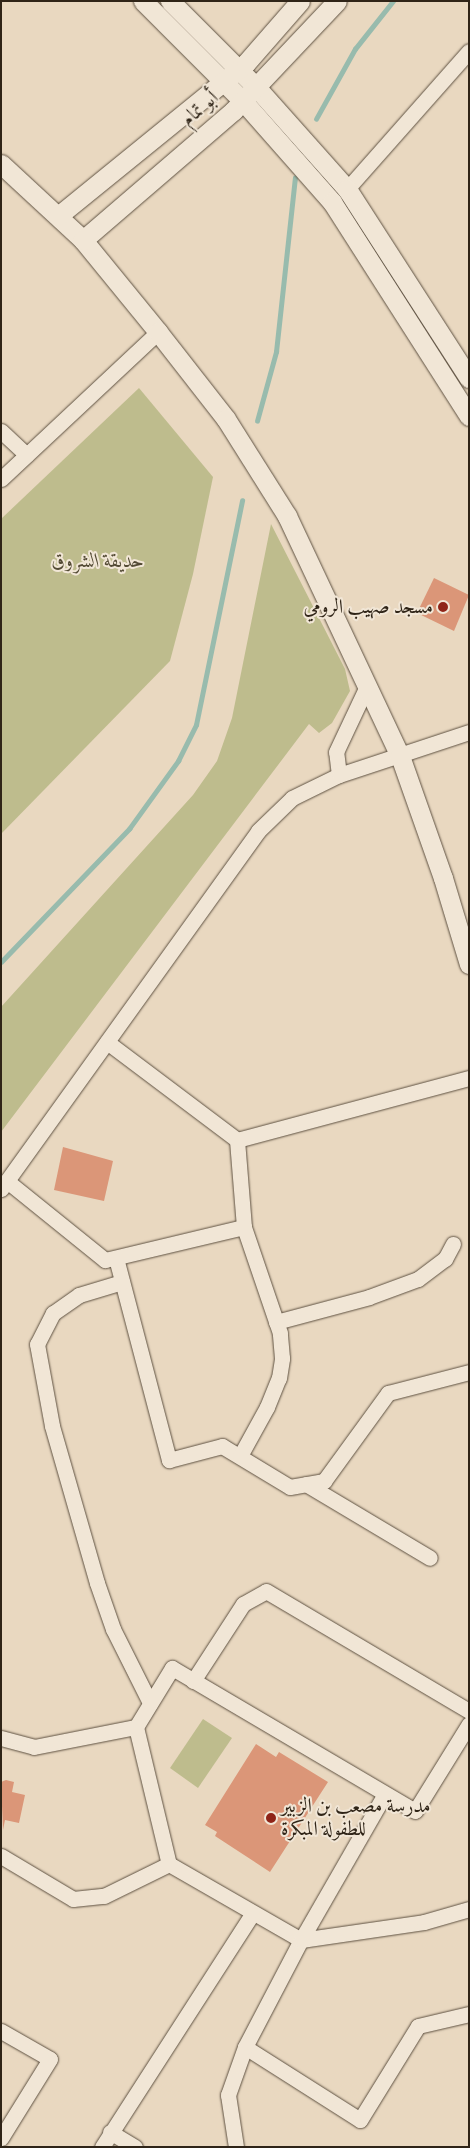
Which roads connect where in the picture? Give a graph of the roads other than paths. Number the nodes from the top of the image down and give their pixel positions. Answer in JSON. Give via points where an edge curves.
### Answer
{"nodes":[{"id":1,"x":143,"y":1,"type":"edge"},
{"id":2,"x":170,"y":1,"type":"edge"},
{"id":3,"x":300,"y":1,"type":"edge"},
{"id":4,"x":337,"y":1,"type":"edge"},
{"id":5,"x":469,"y":51,"type":"edge"},
{"id":6,"x":238,"y":69,"type":"junction"},
{"id":7,"x":224,"y":82,"type":"junction"},
{"id":8,"x":256,"y":87,"type":"junction"},
{"id":9,"x":243,"y":101,"type":"junction"},
{"id":10,"x":1,"y":164,"type":"edge"},
{"id":11,"x":347,"y":189,"type":"junction"},
{"id":12,"x":58,"y":216,"type":"junction"},
{"id":13,"x":83,"y":240,"type":"junction"},
{"id":14,"x":158,"y":332,"type":"junction"},
{"id":15,"x":469,"y":378,"type":"edge"},
{"id":16,"x":469,"y":416,"type":"edge"},
{"id":17,"x":1,"y":431,"type":"edge"},
{"id":18,"x":27,"y":455,"type":"junction"},
{"id":19,"x":1,"y":479,"type":"edge"},
{"id":20,"x":367,"y":686,"type":"junction"},
{"id":21,"x":469,"y":732,"type":"edge"},
{"id":22,"x":400,"y":756,"type":"junction"},
{"id":23,"x":339,"y":775,"type":"junction"},
{"id":24,"x":469,"y":964,"type":"edge"},
{"id":25,"x":107,"y":1042,"type":"junction"},
{"id":26,"x":469,"y":1078,"type":"edge"},
{"id":27,"x":237,"y":1140,"type":"junction"},
{"id":28,"x":4,"y":1185,"type":"edge"},
{"id":29,"x":244,"y":1227,"type":"junction"},
{"id":30,"x":453,"y":1244,"type":"dead end"},
{"id":31,"x":116,"y":1258,"type":"junction"},
{"id":32,"x":122,"y":1282,"type":"junction"},
{"id":33,"x":276,"y":1322,"type":"junction"},
{"id":34,"x":469,"y":1372,"type":"edge"},
{"id":35,"x":240,"y":1456,"type":"junction"},
{"id":36,"x":306,"y":1484,"type":"junction"},
{"id":37,"x":430,"y":1558,"type":"dead end"},
{"id":38,"x":193,"y":1681,"type":"junction"},
{"id":39,"x":150,"y":1703,"type":"junction"},
{"id":40,"x":469,"y":1711,"type":"edge"},
{"id":41,"x":469,"y":1724,"type":"edge"},
{"id":42,"x":136,"y":1727,"type":"junction"},
{"id":43,"x":1,"y":1738,"type":"edge"},
{"id":44,"x":385,"y":1794,"type":"junction"},
{"id":45,"x":1,"y":1856,"type":"edge"},
{"id":46,"x":169,"y":1864,"type":"junction"},
{"id":47,"x":469,"y":1909,"type":"edge"},
{"id":48,"x":252,"y":1914,"type":"junction"},
{"id":49,"x":301,"y":1940,"type":"junction"},
{"id":50,"x":469,"y":2014,"type":"edge"},
{"id":51,"x":1,"y":2031,"type":"edge"},
{"id":52,"x":245,"y":2047,"type":"junction"},
{"id":53,"x":110,"y":2132,"type":"junction"},
{"id":54,"x":1,"y":2138,"type":"edge"},
{"id":55,"x":102,"y":2147,"type":"edge"},
{"id":56,"x":135,"y":2147,"type":"edge"},
{"id":57,"x":236,"y":2147,"type":"edge"}],
"edges":[{"from":1,"to":7,"type":"street"},
{"from":2,"to":6,"type":"street"},
{"from":3,"to":6,"type":"street","name":"أبو تمام"},
{"from":4,"to":8,"type":"street","name":"أبو تمام"},
{"from":5,"to":11,"type":"street"},
{"from":6,"to":7,"type":"street","name":"أبو تمام"},
{"from":6,"to":8,"type":"street"},
{"from":7,"to":9,"type":"street"},
{"from":7,"to":12,"type":"street","name":"أبو تمام"},
{"from":8,"to":9,"type":"street","name":"أبو تمام"},
{"from":8,"to":11,"type":"street"},
{"from":9,"to":13,"type":"street","name":"أبو تمام"},
{"from":9,"to":16,"type":"street","via":[[332,202]]},
{"from":10,"to":12,"type":"street"},
{"from":11,"to":15,"type":"street"},
{"from":12,"to":13,"type":"street"},
{"from":13,"to":14,"type":"street"},
{"from":14,"to":18,"type":"street"},
{"from":14,"to":20,"type":"street","via":[[226,418],[287,516]]},
{"from":17,"to":18,"type":"street"},
{"from":18,"to":19,"type":"street"},
{"from":20,"to":22,"type":"street"},
{"from":20,"to":23,"type":"street","via":[[336,752]]},
{"from":21,"to":22,"type":"street"},
{"from":22,"to":23,"type":"street"},
{"from":22,"to":24,"type":"street"},
{"from":23,"to":25,"type":"street","via":[[292,798],[258,831]]},
{"from":25,"to":27,"type":"street"},
{"from":25,"to":28,"type":"street"},
{"from":26,"to":27,"type":"street"},
{"from":27,"to":29,"type":"street"},
{"from":28,"to":31,"type":"street","via":[[105,1260]]},
{"from":29,"to":31,"type":"street"},
{"from":29,"to":33,"type":"street"},
{"from":30,"to":33,"type":"street","via":[[444,1259],[418,1279],[369,1297]]},
{"from":31,"to":32,"type":"street"},
{"from":32,"to":35,"type":"street","via":[[169,1460],[222,1446]]},
{"from":32,"to":39,"type":"street","via":[[80,1295],[53,1313],[37,1344],[52,1426],[96,1583],[113,1629]]},
{"from":33,"to":35,"type":"street","via":[[282,1358],[279,1378]]},
{"from":34,"to":36,"type":"street","via":[[388,1393],[324,1481]]},
{"from":35,"to":36,"type":"street","via":[[290,1487]]},
{"from":36,"to":37,"type":"street"},
{"from":38,"to":39,"type":"street","via":[[172,1668]]},
{"from":38,"to":40,"type":"street","via":[[243,1604],[266,1591]]},
{"from":38,"to":44,"type":"street"},
{"from":39,"to":42,"type":"street"},
{"from":41,"to":44,"type":"street","via":[[415,1811]]},
{"from":42,"to":43,"type":"street","via":[[34,1747]]},
{"from":42,"to":46,"type":"street"},
{"from":44,"to":49,"type":"street"},
{"from":45,"to":46,"type":"street","via":[[73,1899],[104,1896]]},
{"from":46,"to":48,"type":"street"},
{"from":47,"to":49,"type":"street","via":[[424,1922]]},
{"from":48,"to":49,"type":"street"},
{"from":48,"to":53,"type":"street"},
{"from":49,"to":52,"type":"street"},
{"from":50,"to":52,"type":"street","via":[[418,2026],[360,2120]]},
{"from":51,"to":54,"type":"street","via":[[50,2059]]},
{"from":52,"to":57,"type":"street","via":[[228,2095]]},
{"from":53,"to":55,"type":"street"},
{"from":53,"to":56,"type":"street"}]}
